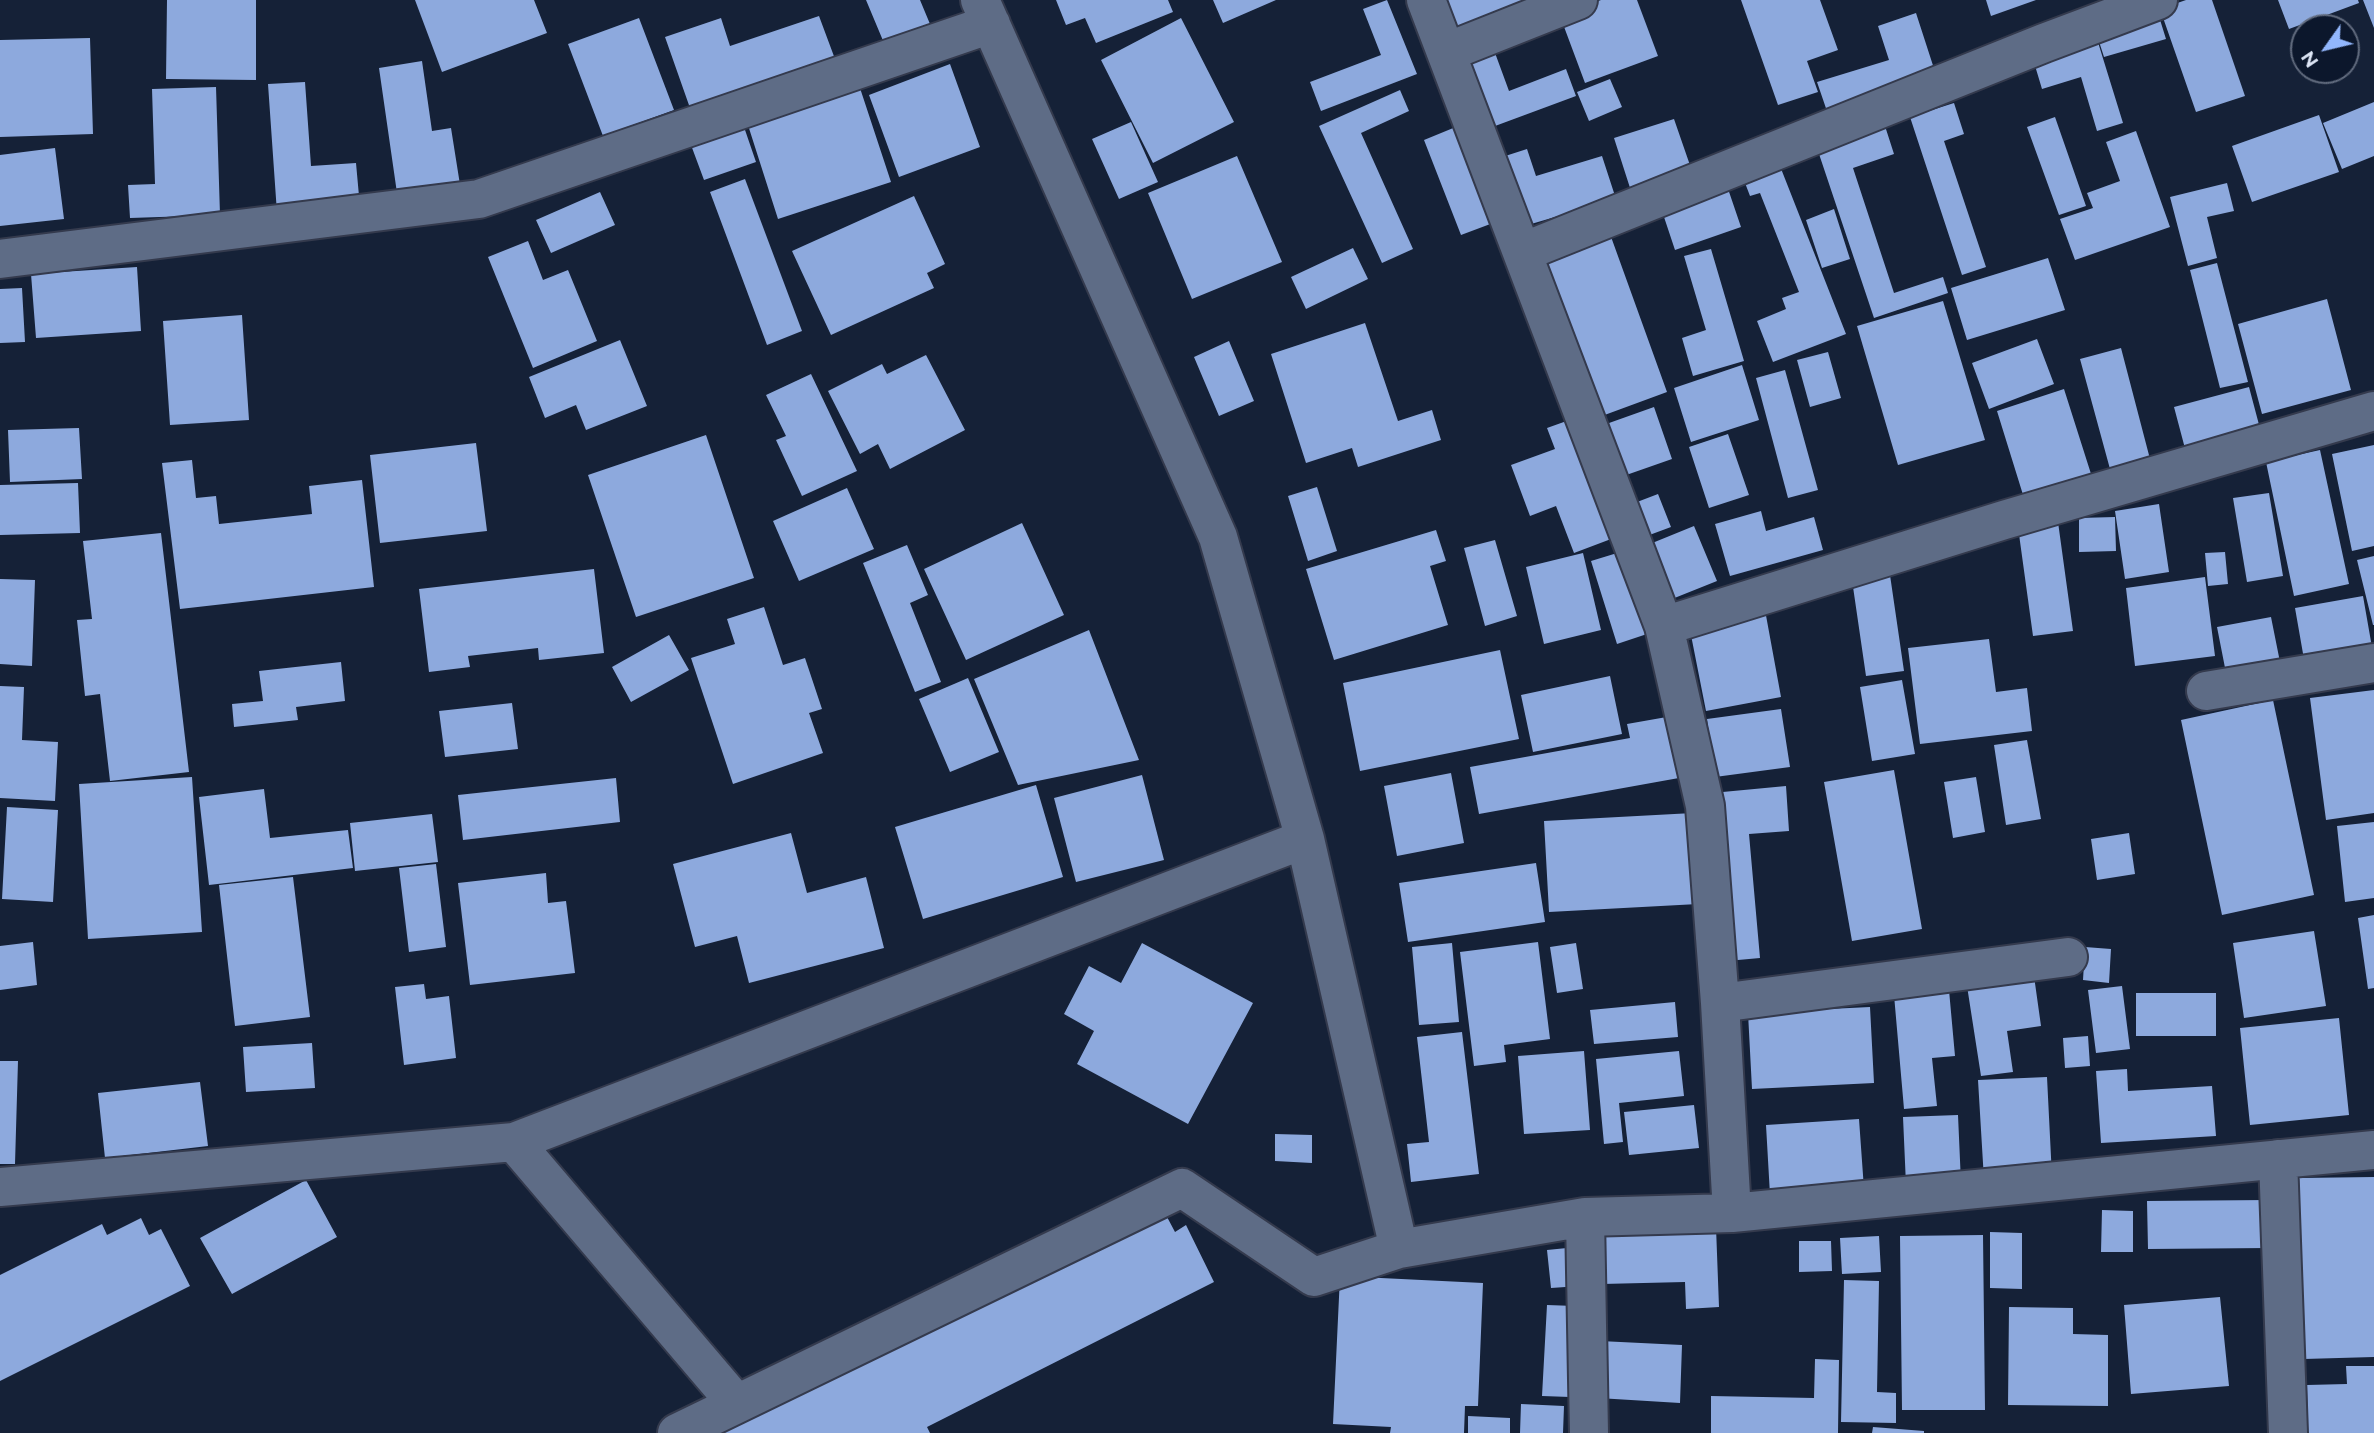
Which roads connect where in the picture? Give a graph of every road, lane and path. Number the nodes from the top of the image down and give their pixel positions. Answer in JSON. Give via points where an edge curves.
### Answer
{"nodes":[{"id":1,"x":1426,"y":0,"type":"edge"},
{"id":2,"x":1578,"y":0,"type":"edge"},
{"id":3,"x":2158,"y":0,"type":"edge"},
{"id":4,"x":986,"y":12,"type":"edge"},
{"id":5,"x":1447,"y":52,"type":"junction"},
{"id":6,"x":1523,"y":252,"type":"junction"},
{"id":7,"x":0,"y":259,"type":"edge"},
{"id":8,"x":2374,"y":411,"type":"edge"},
{"id":9,"x":1664,"y":626,"type":"junction"},
{"id":10,"x":2374,"y":663,"type":"edge"},
{"id":11,"x":2206,"y":691,"type":"dead end"},
{"id":12,"x":1305,"y":839,"type":"junction"},
{"id":13,"x":2068,"y":957,"type":"dead end"},
{"id":14,"x":1720,"y":1003,"type":"junction"},
{"id":15,"x":514,"y":1142,"type":"junction"},
{"id":16,"x":2374,"y":1150,"type":"edge"},
{"id":17,"x":2278,"y":1159,"type":"junction"},
{"id":18,"x":0,"y":1187,"type":"edge"},
{"id":19,"x":1732,"y":1213,"type":"junction"},
{"id":20,"x":1585,"y":1217,"type":"junction"},
{"id":21,"x":1399,"y":1249,"type":"junction"},
{"id":22,"x":736,"y":1403,"type":"junction"},
{"id":23,"x":677,"y":1433,"type":"edge"},
{"id":24,"x":1589,"y":1433,"type":"edge"},
{"id":25,"x":2288,"y":1433,"type":"edge"}],
"edges":[{"from":1,"to":5,"type":"street"},
{"from":2,"to":5,"type":"street"},
{"from":3,"to":6,"type":"street"},
{"from":4,"to":7,"type":"street","via":[[479,199]]},
{"from":4,"to":12,"type":"street","via":[[1218,537]]},
{"from":5,"to":6,"type":"street"},
{"from":6,"to":9,"type":"street"},
{"from":8,"to":9,"type":"street"},
{"from":9,"to":14,"type":"street","via":[[1705,806]]},
{"from":10,"to":11,"type":"street"},
{"from":12,"to":15,"type":"street"},
{"from":12,"to":21,"type":"street"},
{"from":13,"to":14,"type":"street"},
{"from":14,"to":19,"type":"street"},
{"from":15,"to":18,"type":"street"},
{"from":15,"to":22,"type":"street"},
{"from":16,"to":17,"type":"street"},
{"from":17,"to":19,"type":"street"},
{"from":17,"to":25,"type":"street"},
{"from":19,"to":20,"type":"street"},
{"from":20,"to":21,"type":"street"},
{"from":20,"to":24,"type":"street"},
{"from":21,"to":22,"type":"street","via":[[1314,1277],[1182,1188]]},
{"from":22,"to":23,"type":"street"}]}
